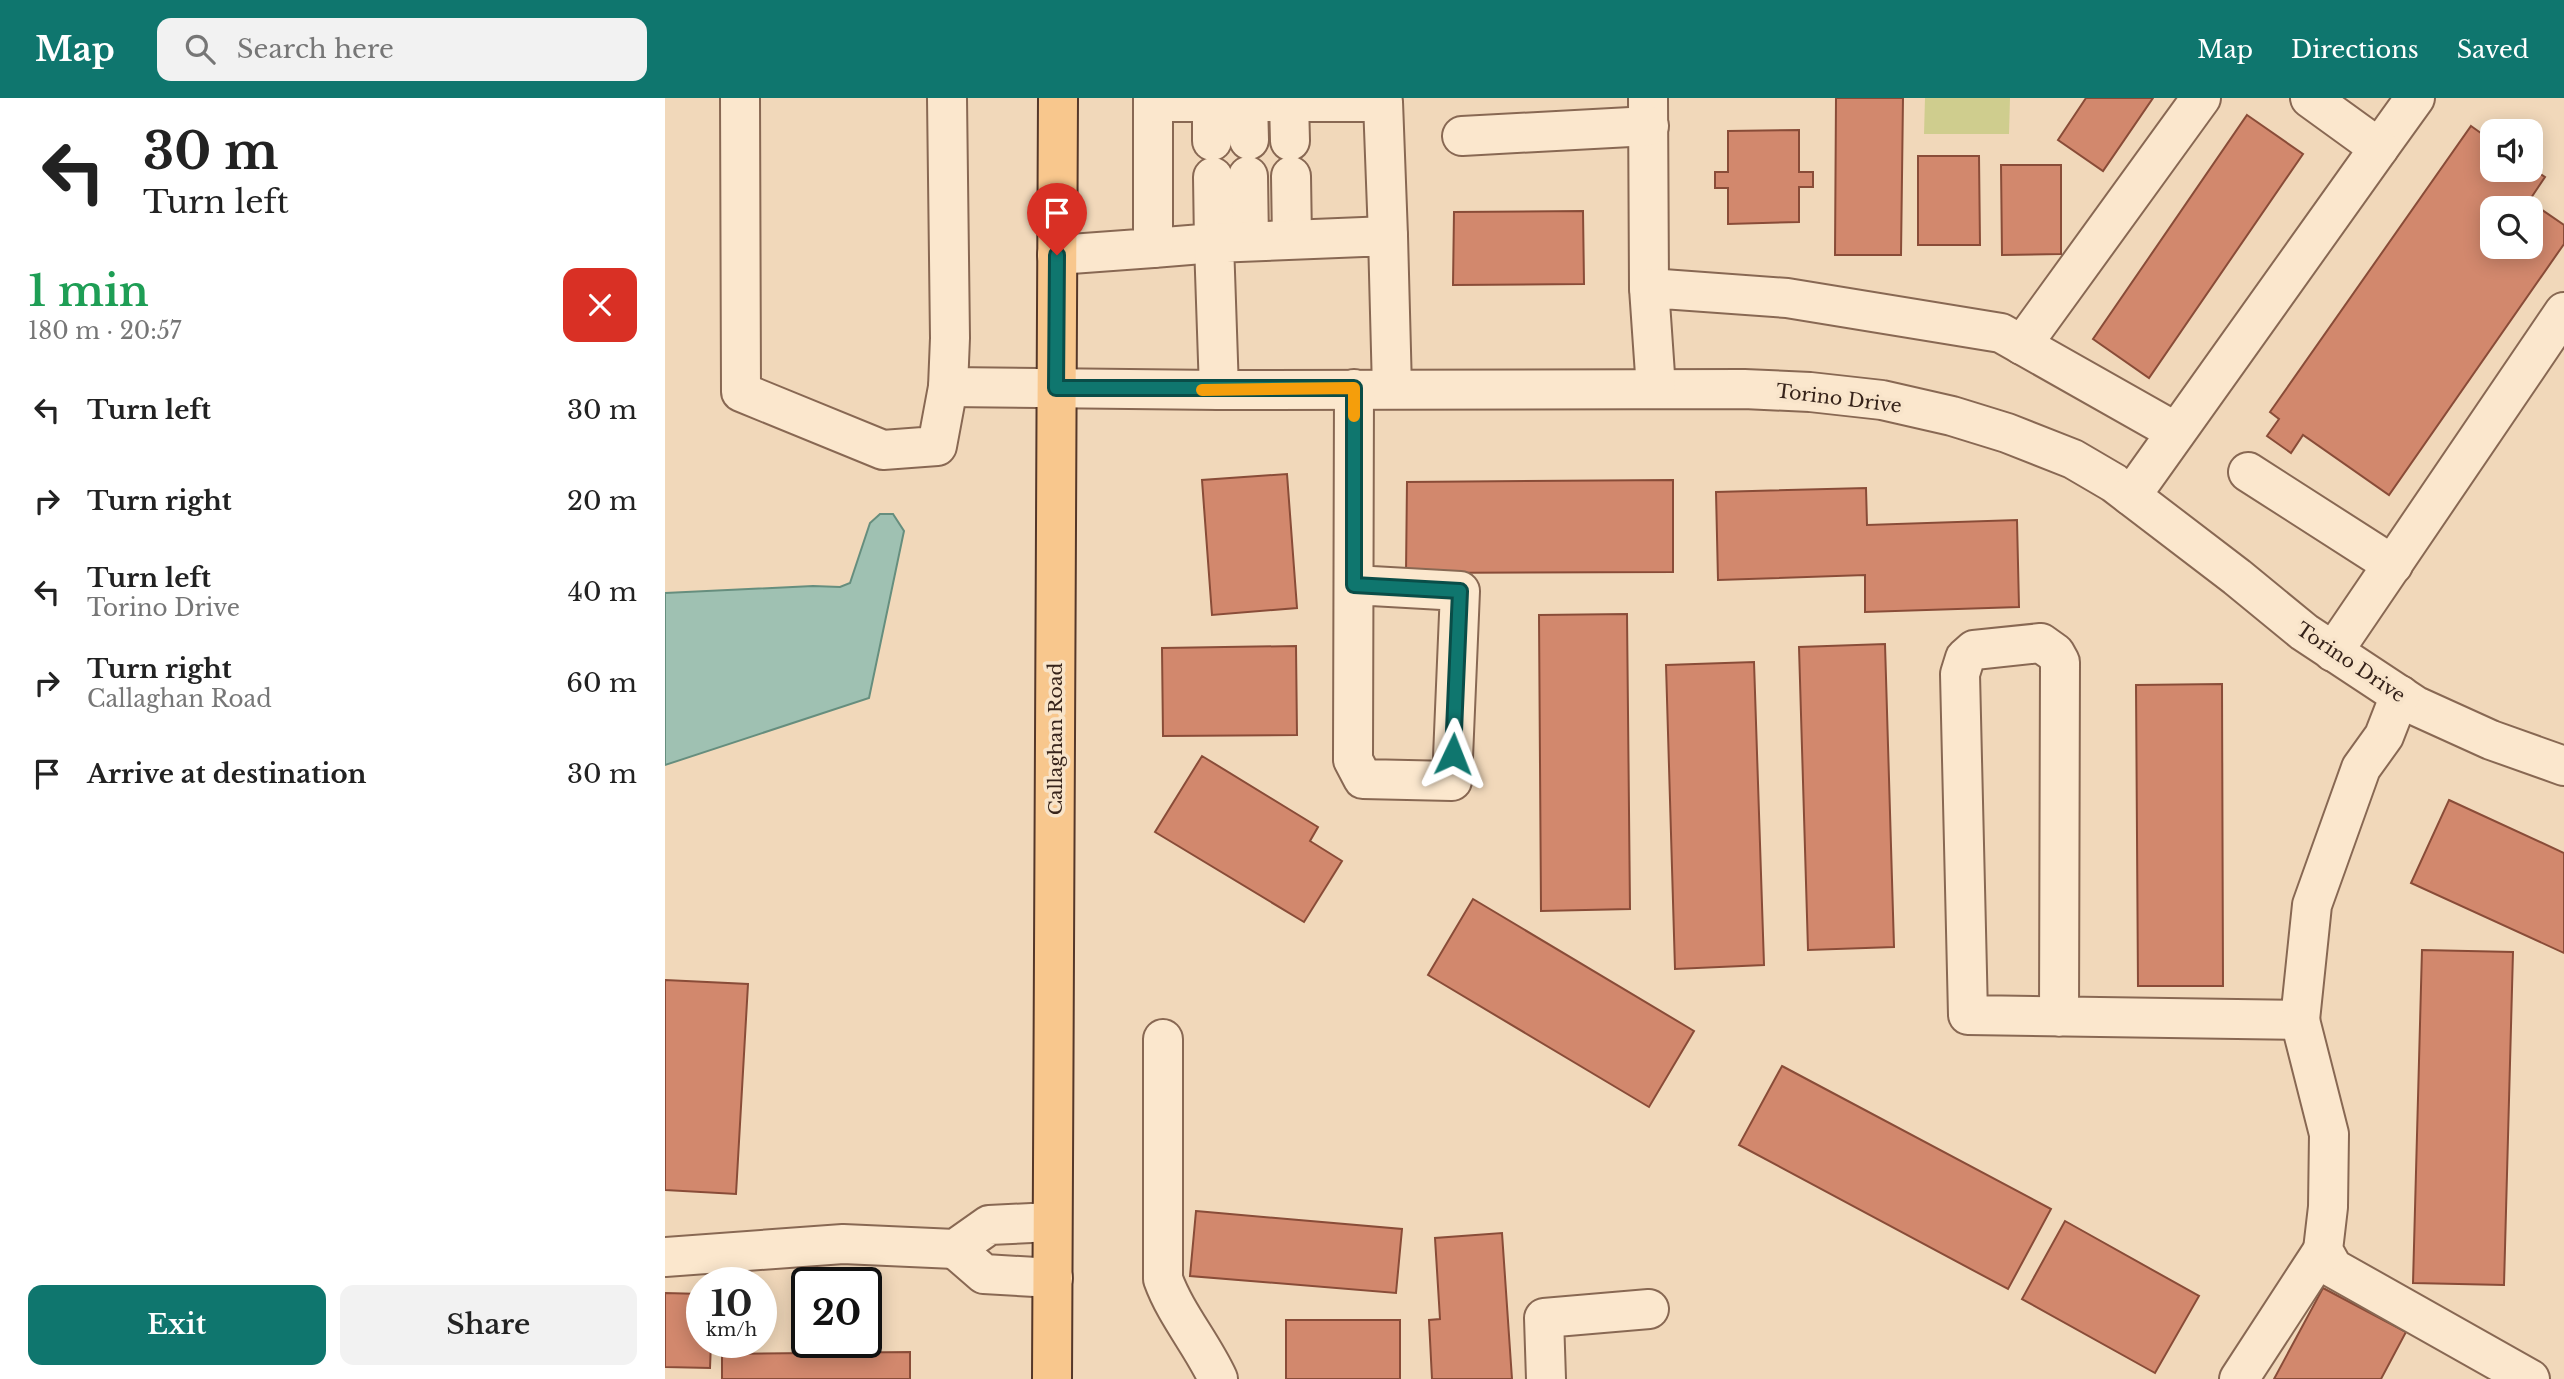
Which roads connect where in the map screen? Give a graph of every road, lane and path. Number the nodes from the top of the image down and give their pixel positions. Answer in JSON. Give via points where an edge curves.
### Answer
{"nodes":[{"id":1,"x":740,"y":98,"type":"edge"},
{"id":2,"x":947,"y":98,"type":"edge"},
{"id":3,"x":1058,"y":98,"type":"edge"},
{"id":4,"x":2201,"y":98,"type":"edge"},
{"id":5,"x":2310,"y":98,"type":"edge"},
{"id":6,"x":2415,"y":98,"type":"edge"},
{"id":7,"x":1153,"y":100,"type":"edge"},
{"id":8,"x":1230,"y":101,"type":"junction"},
{"id":9,"x":1289,"y":102,"type":"junction"},
{"id":10,"x":1649,"y":112,"type":"edge"},
{"id":11,"x":1462,"y":136,"type":"dead end"},
{"id":12,"x":2379,"y":148,"type":"junction"},
{"id":13,"x":1388,"y":236,"type":"junction"},
{"id":14,"x":1292,"y":239,"type":"junction"},
{"id":15,"x":1232,"y":242,"type":"junction"},
{"id":16,"x":1153,"y":248,"type":"junction"},
{"id":17,"x":1057,"y":255,"type":"junction"},
{"id":18,"x":1649,"y":289,"type":"junction"},
{"id":19,"x":2564,"y":312,"type":"edge"},
{"id":20,"x":2022,"y":345,"type":"junction"},
{"id":21,"x":948,"y":387,"type":"junction"},
{"id":22,"x":1056,"y":388,"type":"junction"},
{"id":23,"x":1354,"y":388,"type":"junction"},
{"id":24,"x":1392,"y":389,"type":"junction"},
{"id":25,"x":1656,"y":389,"type":"junction"},
{"id":26,"x":1219,"y":390,"type":"junction"},
{"id":27,"x":2176,"y":432,"type":"junction"},
{"id":28,"x":2248,"y":472,"type":"dead end"},
{"id":29,"x":2131,"y":496,"type":"junction"},
{"id":30,"x":2393,"y":565,"type":"junction"},
{"id":31,"x":1354,"y":585,"type":"junction"},
{"id":32,"x":2333,"y":652,"type":"junction"},
{"id":33,"x":2400,"y":695,"type":"junction"},
{"id":34,"x":2564,"y":766,"type":"edge"},
{"id":35,"x":2059,"y":1017,"type":"junction"},
{"id":36,"x":2300,"y":1020,"type":"junction"},
{"id":37,"x":1163,"y":1039,"type":"dead end"},
{"id":38,"x":1052,"y":1222,"type":"junction"},
{"id":39,"x":955,"y":1249,"type":"junction"},
{"id":40,"x":2323,"y":1250,"type":"junction"},
{"id":41,"x":665,"y":1258,"type":"edge"},
{"id":42,"x":1053,"y":1278,"type":"junction"},
{"id":43,"x":1650,"y":1309,"type":"dead end"},
{"id":44,"x":1052,"y":1379,"type":"edge"},
{"id":45,"x":1218,"y":1379,"type":"edge"},
{"id":46,"x":1546,"y":1379,"type":"edge"},
{"id":47,"x":2239,"y":1379,"type":"edge"},
{"id":48,"x":2530,"y":1379,"type":"edge"}],
"edges":[{"from":1,"to":21,"type":"street","via":[[741,392],[883,450],[937,446]]},
{"from":2,"to":21,"type":"street"},
{"from":3,"to":17,"type":"main road","name":"Callaghan Road"},
{"from":4,"to":20,"type":"street"},
{"from":5,"to":12,"type":"street"},
{"from":6,"to":12,"type":"street"},
{"from":7,"to":8,"type":"street"},
{"from":7,"to":16,"type":"street"},
{"from":8,"to":9,"type":"street"},
{"from":8,"to":15,"type":"street"},
{"from":9,"to":13,"type":"street","via":[[1383,102]]},
{"from":9,"to":14,"type":"street"},
{"from":10,"to":11,"type":"street"},
{"from":10,"to":18,"type":"street"},
{"from":12,"to":27,"type":"street"},
{"from":13,"to":14,"type":"street"},
{"from":13,"to":24,"type":"street"},
{"from":14,"to":15,"type":"street"},
{"from":15,"to":16,"type":"street"},
{"from":15,"to":26,"type":"street"},
{"from":16,"to":17,"type":"street"},
{"from":17,"to":22,"type":"main road","name":"Callaghan Road"},
{"from":18,"to":20,"type":"street","via":[[1787,298],[2001,333]]},
{"from":18,"to":25,"type":"street"},
{"from":19,"to":30,"type":"street"},
{"from":20,"to":27,"type":"street"},
{"from":21,"to":22,"type":"street","name":"Torino Drive"},
{"from":22,"to":26,"type":"street","name":"Torino Drive"},
{"from":22,"to":38,"type":"main road","name":"Callaghan Road"},
{"from":23,"to":24,"type":"street","name":"Torino Drive"},
{"from":23,"to":26,"type":"street","name":"Torino Drive"},
{"from":23,"to":31,"type":"street"},
{"from":24,"to":25,"type":"street","name":"Torino Drive"},
{"from":25,"to":29,"type":"street","name":"Torino Drive","via":[[1797,391],[1882,400],[2007,433],[2073,459]]},
{"from":27,"to":29,"type":"street"},
{"from":28,"to":30,"type":"street"},
{"from":29,"to":32,"type":"street","name":"Torino Drive"},
{"from":30,"to":32,"type":"street"},
{"from":31,"to":31,"type":"street","via":[[1353,760],[1363,779],[1451,781],[1460,591]]},
{"from":32,"to":33,"type":"street","name":"Torino Drive"},
{"from":33,"to":34,"type":"street","name":"Torino Drive","via":[[2491,740]]},
{"from":33,"to":36,"type":"street","via":[[2384,736],[2361,768],[2312,905]]},
{"from":35,"to":35,"type":"street","via":[[1968,1015],[1960,674],[1965,658],[1974,650],[2041,643],[2060,662]]},
{"from":35,"to":36,"type":"street"},
{"from":36,"to":40,"type":"street","via":[[2329,1135]]},
{"from":37,"to":45,"type":"street","via":[[1163,1279]]},
{"from":38,"to":39,"type":"street","via":[[989,1225]]},
{"from":38,"to":42,"type":"main road","name":"Callaghan Road"},
{"from":39,"to":41,"type":"street","via":[[843,1244]]},
{"from":39,"to":42,"type":"street","via":[[984,1274]]},
{"from":40,"to":47,"type":"street"},
{"from":40,"to":48,"type":"street","via":[[2333,1268]]},
{"from":42,"to":44,"type":"main road","name":"Callaghan Road"},
{"from":43,"to":46,"type":"street","via":[[1543,1318]]}]}
